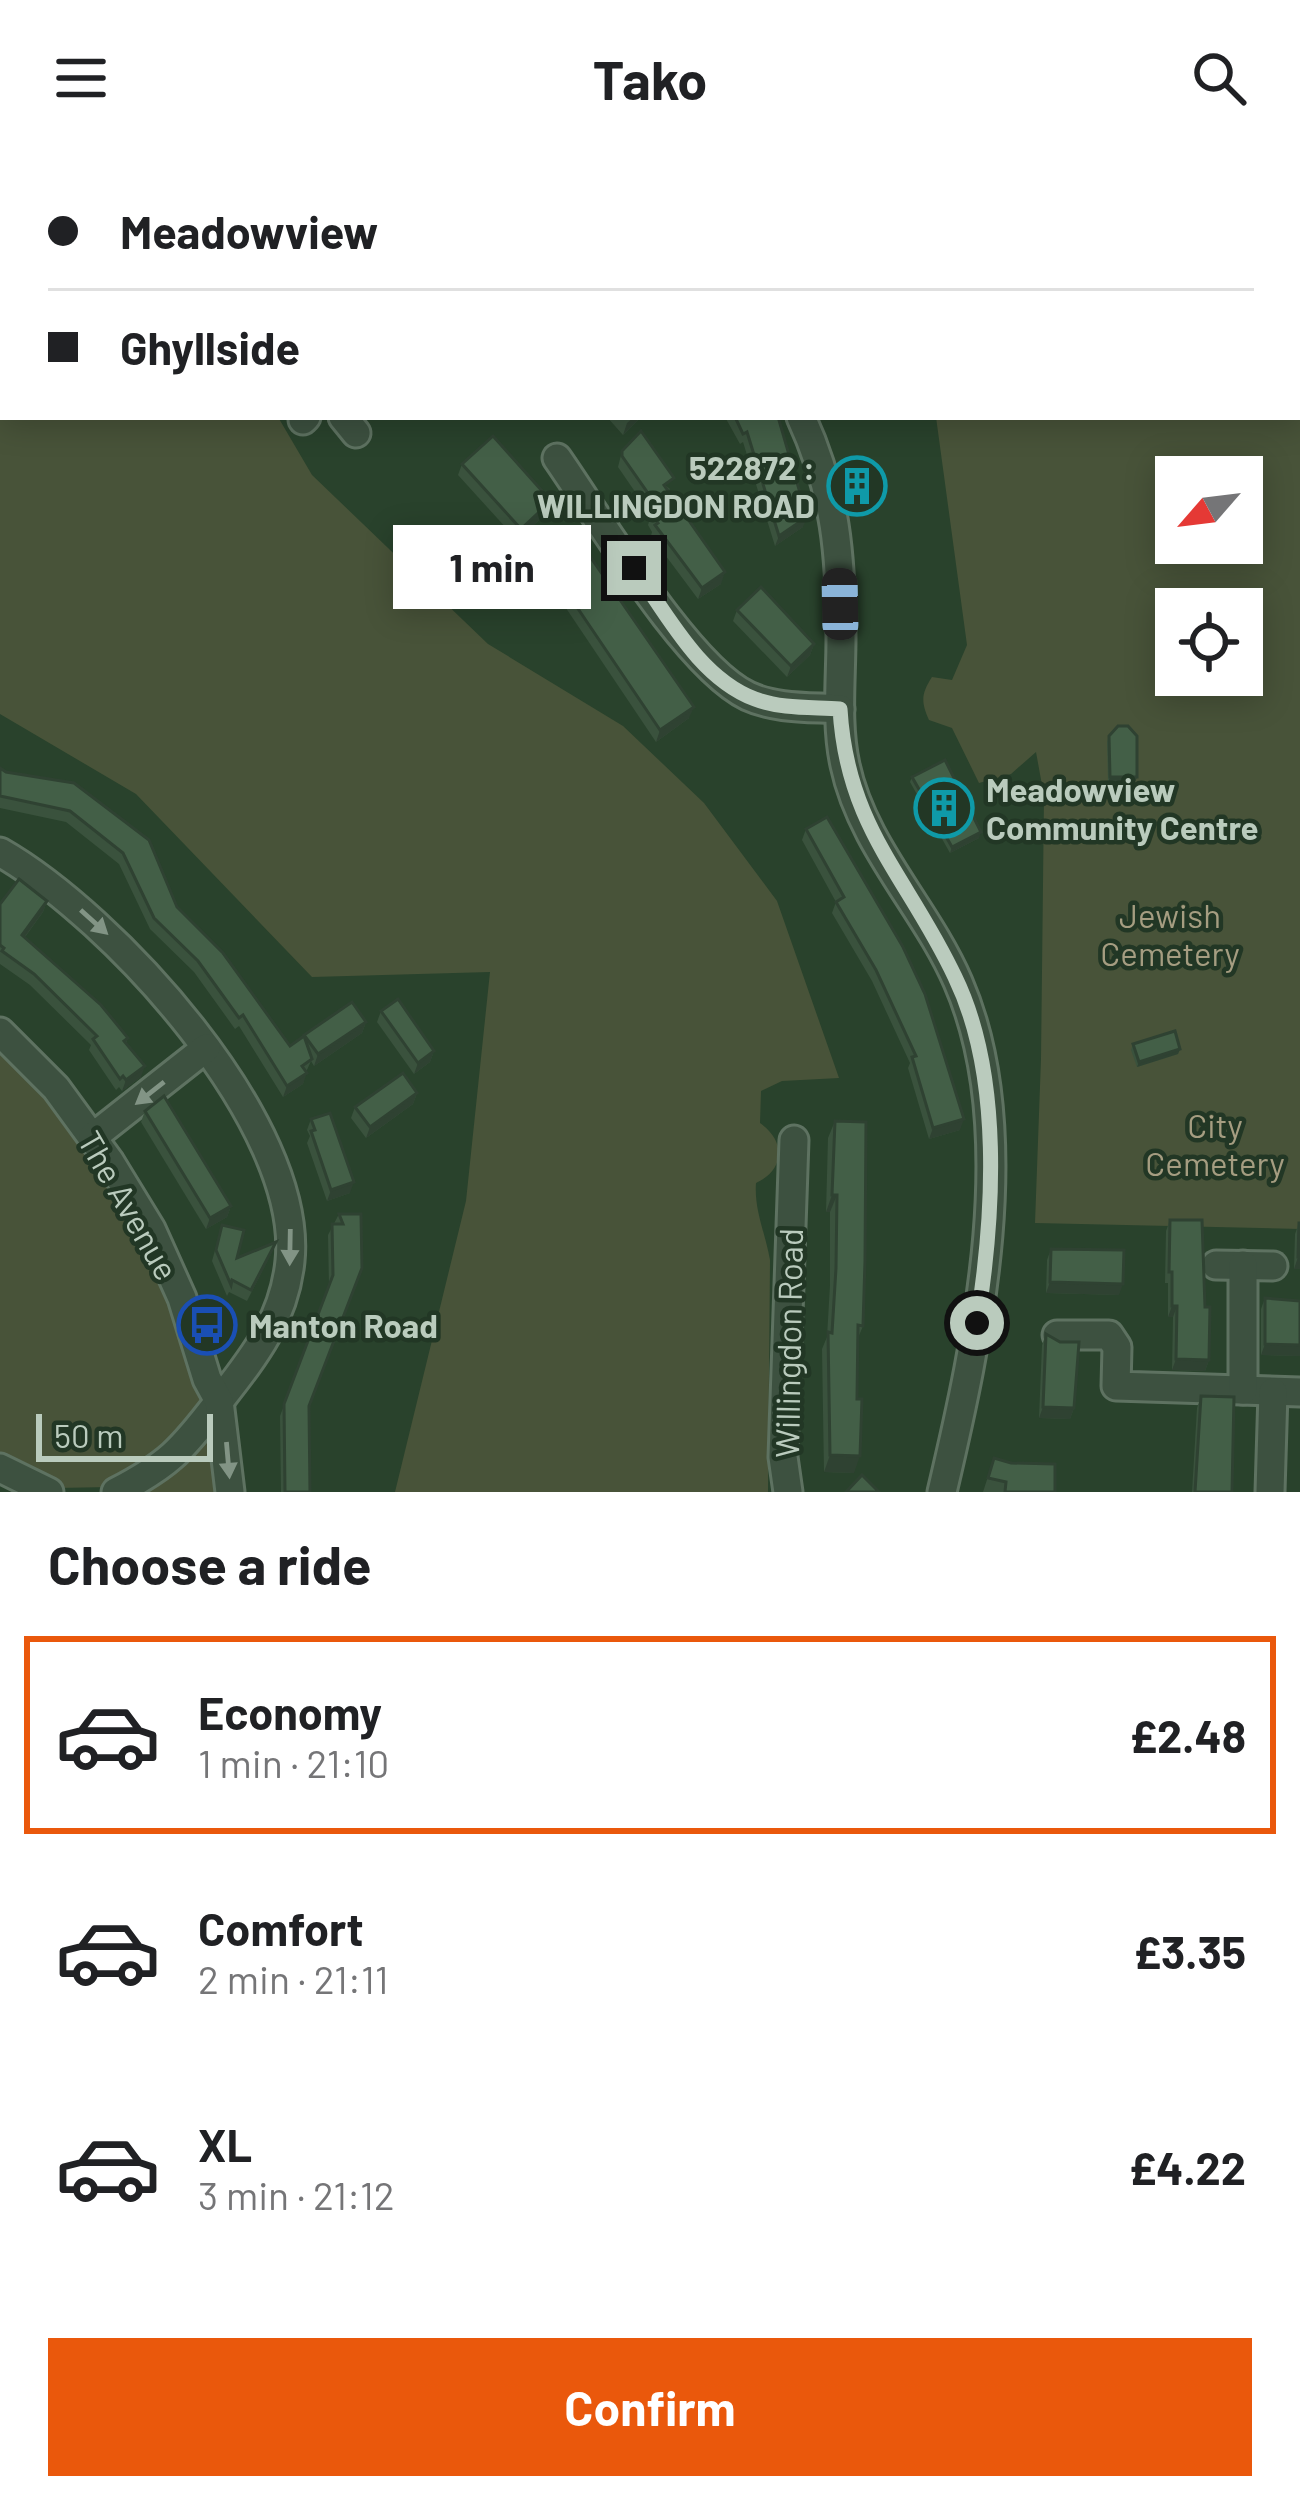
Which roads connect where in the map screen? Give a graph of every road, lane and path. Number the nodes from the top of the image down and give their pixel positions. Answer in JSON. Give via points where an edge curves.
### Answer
{"nodes":[{"id":1,"x":802,"y":420,"type":"edge"},
{"id":2,"x":557,"y":458,"type":"dead end"},
{"id":3,"x":840,"y":709,"type":"junction"},
{"id":4,"x":0,"y":852,"type":"edge"},
{"id":5,"x":0,"y":1032,"type":"edge"},
{"id":6,"x":206,"y":1048,"type":"junction"},
{"id":7,"x":93,"y":1137,"type":"junction"},
{"id":8,"x":794,"y":1141,"type":"dead end"},
{"id":9,"x":762,"y":1192,"type":"dead end"},
{"id":10,"x":791,"y":1193,"type":"junction"},
{"id":11,"x":1273,"y":1266,"type":"dead end"},
{"id":12,"x":1057,"y":1335,"type":"edge"},
{"id":13,"x":1243,"y":1390,"type":"junction"},
{"id":14,"x":1287,"y":1392,"type":"edge"},
{"id":15,"x":219,"y":1401,"type":"junction"},
{"id":16,"x":0,"y":1468,"type":"edge"},
{"id":17,"x":49,"y":1492,"type":"edge"},
{"id":18,"x":116,"y":1492,"type":"edge"},
{"id":19,"x":230,"y":1492,"type":"edge"},
{"id":20,"x":788,"y":1492,"type":"edge"},
{"id":21,"x":941,"y":1492,"type":"edge"},
{"id":22,"x":1270,"y":1492,"type":"edge"}],
"edges":[{"from":1,"to":3,"type":"street","via":[[838,538]]},
{"from":2,"to":3,"type":"street","via":[[717,676],[758,700]]},
{"from":3,"to":21,"type":"street","via":[[851,785],[953,972],[985,1076],[984,1280]]},
{"from":4,"to":6,"type":"street","one_way":true,"via":[[112,939]]},
{"from":5,"to":7,"type":"street","name":"The Avenue"},
{"from":6,"to":7,"type":"street","one_way":true},
{"from":6,"to":15,"type":"street","one_way":true,"via":[[272,1158],[291,1233],[274,1325]]},
{"from":7,"to":15,"type":"street","name":"The Avenue","via":[[165,1257]]},
{"from":8,"to":10,"type":"street","name":"Willingdon Road"},
{"from":9,"to":10,"type":"street","name":"Willingdon Road"},
{"from":10,"to":20,"type":"street","name":"Willingdon Road"},
{"from":11,"to":13,"type":"street","via":[[1229,1265]]},
{"from":12,"to":13,"type":"street","via":[[1109,1335],[1117,1347],[1116,1395]]},
{"from":13,"to":14,"type":"street"},
{"from":14,"to":22,"type":"street"},
{"from":15,"to":18,"type":"street","via":[[170,1460]]},
{"from":15,"to":19,"type":"street","name":"The Avenue","one_way":true},
{"from":16,"to":17,"type":"street"}]}
